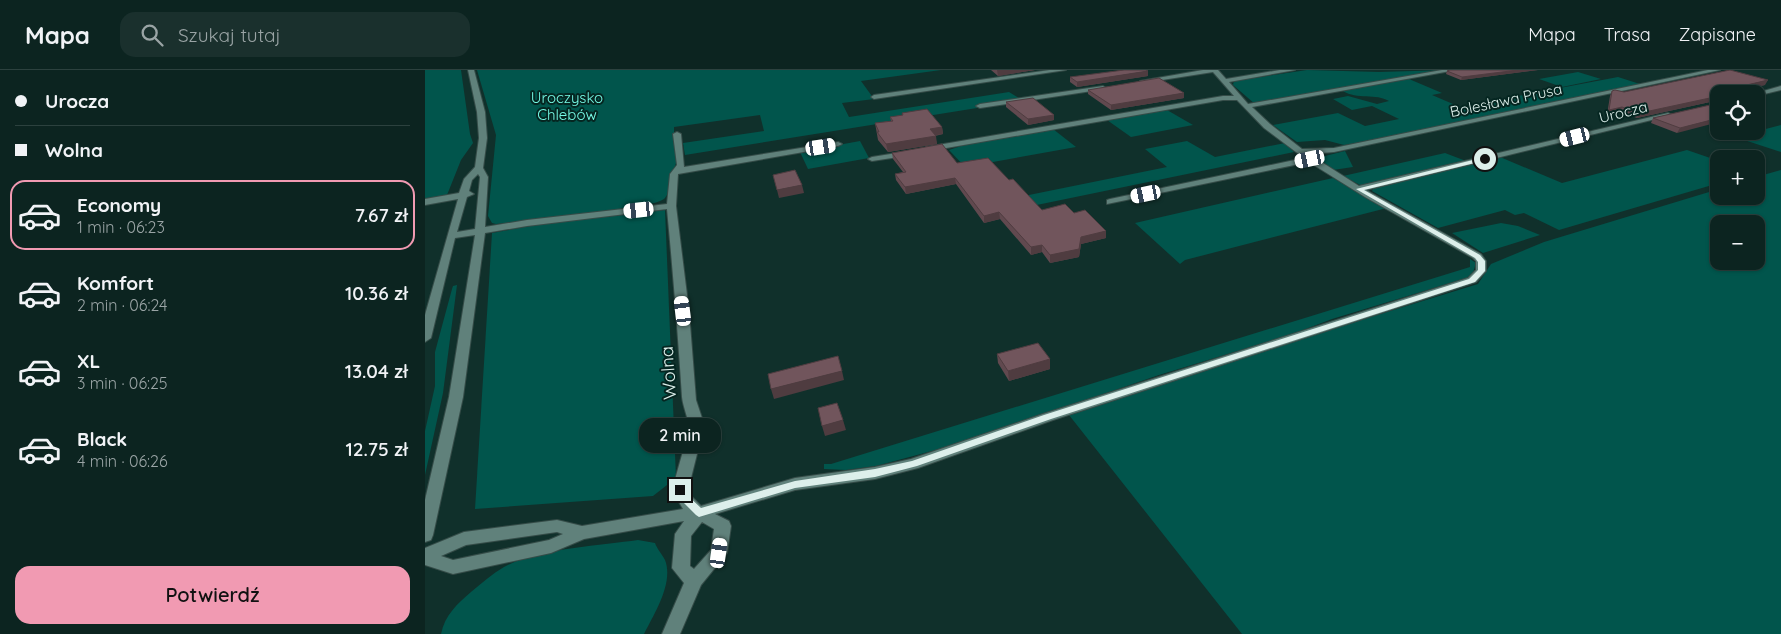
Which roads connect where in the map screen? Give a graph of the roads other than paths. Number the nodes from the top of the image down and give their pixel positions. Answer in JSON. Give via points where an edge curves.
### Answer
{"nodes":[{"id":1,"x":471,"y":70,"type":"edge"},
{"id":2,"x":1063,"y":70,"type":"edge"},
{"id":3,"x":1215,"y":70,"type":"edge"},
{"id":4,"x":1291,"y":70,"type":"edge"},
{"id":5,"x":1453,"y":70,"type":"edge"},
{"id":6,"x":1717,"y":70,"type":"edge"},
{"id":7,"x":1225,"y":81,"type":"junction"},
{"id":8,"x":1133,"y":83,"type":"edge"},
{"id":9,"x":1113,"y":86,"type":"edge"},
{"id":10,"x":1781,"y":88,"type":"edge"},
{"id":11,"x":1765,"y":92,"type":"edge"},
{"id":12,"x":874,"y":98,"type":"dead end"},
{"id":13,"x":1241,"y":98,"type":"junction"},
{"id":14,"x":980,"y":106,"type":"dead end"},
{"id":15,"x":1248,"y":106,"type":"junction"},
{"id":16,"x":1681,"y":112,"type":"edge"},
{"id":17,"x":677,"y":134,"type":"dead end"},
{"id":18,"x":838,"y":144,"type":"dead end"},
{"id":19,"x":1300,"y":152,"type":"junction"},
{"id":20,"x":872,"y":159,"type":"dead end"},
{"id":21,"x":1310,"y":159,"type":"junction"},
{"id":22,"x":479,"y":168,"type":"junction"},
{"id":23,"x":679,"y":170,"type":"junction"},
{"id":24,"x":1359,"y":189,"type":"junction"},
{"id":25,"x":483,"y":192,"type":"junction"},
{"id":26,"x":463,"y":195,"type":"junction"},
{"id":27,"x":425,"y":202,"type":"edge"},
{"id":28,"x":1110,"y":202,"type":"dead end"},
{"id":29,"x":671,"y":206,"type":"junction"},
{"id":30,"x":479,"y":231,"type":"junction"},
{"id":31,"x":451,"y":236,"type":"junction"},
{"id":32,"x":425,"y":338,"type":"edge"},
{"id":33,"x":699,"y":512,"type":"junction"},
{"id":34,"x":582,"y":533,"type":"junction"},
{"id":35,"x":425,"y":535,"type":"edge"},
{"id":36,"x":425,"y":556,"type":"edge"},
{"id":37,"x":694,"y":582,"type":"junction"},
{"id":38,"x":671,"y":634,"type":"edge"}],
"edges":[{"from":1,"to":22,"type":"street","via":[[481,112],[483,138]]},
{"from":2,"to":12,"type":"street"},
{"from":3,"to":7,"type":"street"},
{"from":3,"to":8,"type":"street"},
{"from":4,"to":7,"type":"street"},
{"from":5,"to":15,"type":"street"},
{"from":6,"to":19,"type":"street","name":"Bolesława Prusa","via":[[1334,150]]},
{"from":7,"to":13,"type":"street"},
{"from":9,"to":14,"type":"street"},
{"from":10,"to":11,"type":"street"},
{"from":13,"to":15,"type":"street"},
{"from":13,"to":20,"type":"street","via":[[1213,100]]},
{"from":15,"to":19,"type":"street"},
{"from":16,"to":24,"type":"street","name":"Urocza"},
{"from":17,"to":23,"type":"street","name":"Wolna"},
{"from":18,"to":23,"type":"street"},
{"from":19,"to":21,"type":"street"},
{"from":21,"to":24,"type":"street"},
{"from":21,"to":28,"type":"street"},
{"from":22,"to":25,"type":"street","via":[[485,177]]},
{"from":22,"to":26,"type":"street","via":[[468,179]]},
{"from":23,"to":29,"type":"street","name":"Wolna","via":[[675,174]]},
{"from":24,"to":33,"type":"street","via":[[1477,256],[1481,261],[1481,271],[1472,280],[913,464],[875,473],[795,484]]},
{"from":25,"to":26,"type":"street"},
{"from":25,"to":30,"type":"street"},
{"from":26,"to":27,"type":"street"},
{"from":26,"to":31,"type":"street"},
{"from":29,"to":30,"type":"street","via":[[527,222]]},
{"from":29,"to":33,"type":"street","name":"Wolna","via":[[689,400],[696,421],[694,442],[680,490],[681,495]]},
{"from":30,"to":31,"type":"street"},
{"from":30,"to":35,"type":"street","via":[[457,398]]},
{"from":31,"to":32,"type":"street"},
{"from":33,"to":34,"type":"street"},
{"from":33,"to":37,"type":"street","via":[[683,534],[681,568]]},
{"from":33,"to":37,"type":"street","via":[[723,526],[719,553]]},
{"from":34,"to":36,"type":"street","via":[[557,526],[464,539]]},
{"from":34,"to":36,"type":"street","via":[[551,546],[453,567]]},
{"from":37,"to":38,"type":"street"}]}
